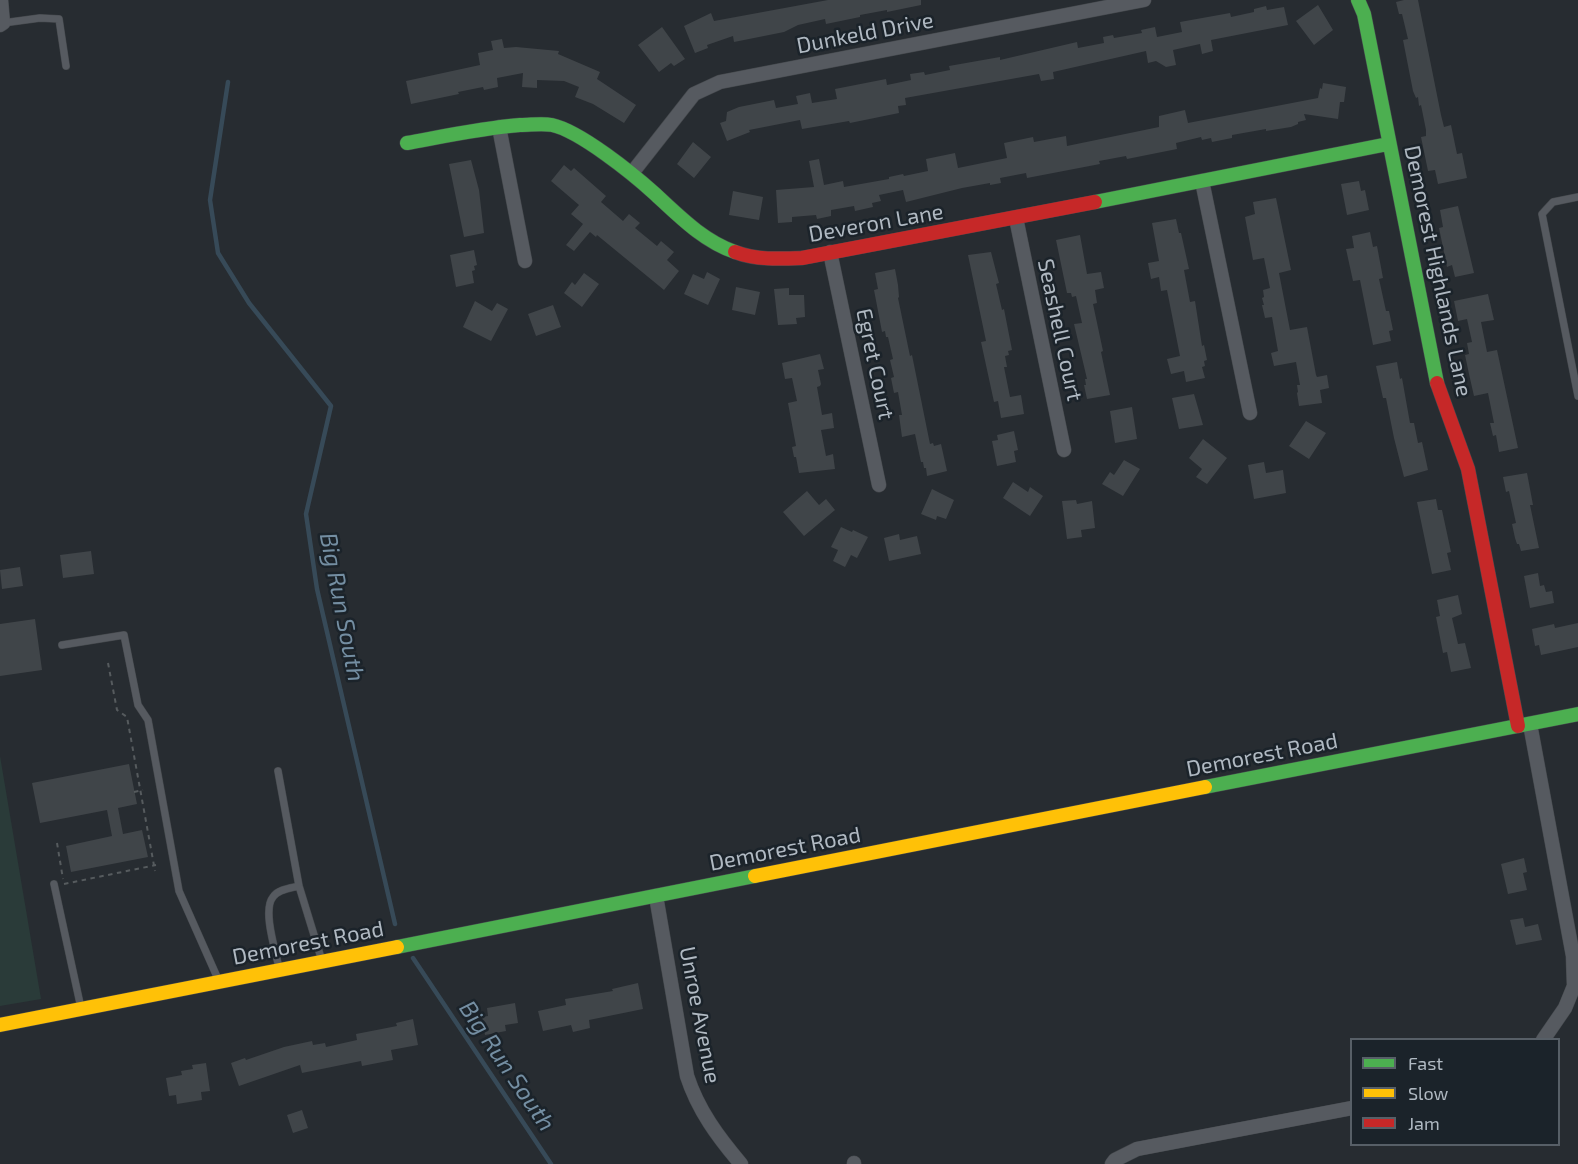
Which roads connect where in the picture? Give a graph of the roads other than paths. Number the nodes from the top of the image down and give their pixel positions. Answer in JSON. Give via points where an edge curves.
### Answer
{"nodes":[{"id":1,"x":1,"y":0,"type":"edge"},
{"id":2,"x":1144,"y":0,"type":"edge"},
{"id":3,"x":1358,"y":0,"type":"edge"},
{"id":4,"x":1,"y":24,"type":"edge"},
{"id":5,"x":66,"y":66,"type":"dead end"},
{"id":6,"x":499,"y":127,"type":"junction"},
{"id":7,"x":407,"y":143,"type":"dead end"},
{"id":8,"x":1388,"y":144,"type":"junction"},
{"id":9,"x":632,"y":173,"type":"junction"},
{"id":10,"x":1202,"y":181,"type":"junction"},
{"id":11,"x":1578,"y":196,"type":"edge"},
{"id":12,"x":1016,"y":218,"type":"junction"},
{"id":13,"x":831,"y":252,"type":"junction"},
{"id":14,"x":525,"y":261,"type":"dead end"},
{"id":15,"x":1578,"y":396,"type":"edge"},
{"id":16,"x":1250,"y":413,"type":"dead end"},
{"id":17,"x":1064,"y":450,"type":"dead end"},
{"id":18,"x":879,"y":485,"type":"dead end"},
{"id":19,"x":62,"y":645,"type":"dead end"},
{"id":20,"x":1578,"y":714,"type":"edge"},
{"id":21,"x":1524,"y":725,"type":"junction"},
{"id":22,"x":278,"y":771,"type":"dead end"},
{"id":23,"x":54,"y":884,"type":"dead end"},
{"id":24,"x":299,"y":886,"type":"junction"},
{"id":25,"x":656,"y":896,"type":"junction"},
{"id":26,"x":322,"y":961,"type":"junction"},
{"id":27,"x":279,"y":970,"type":"junction"},
{"id":28,"x":219,"y":982,"type":"junction"},
{"id":29,"x":1576,"y":987,"type":"edge"},
{"id":30,"x":81,"y":1009,"type":"junction"},
{"id":31,"x":0,"y":1025,"type":"edge"},
{"id":32,"x":1545,"y":1038,"type":"edge"},
{"id":33,"x":1350,"y":1107,"type":"edge"},
{"id":34,"x":741,"y":1164,"type":"edge"},
{"id":35,"x":1112,"y":1164,"type":"edge"}],
"edges":[{"from":1,"to":4,"type":"street"},
{"from":2,"to":9,"type":"street","name":"Dunkeld Drive","via":[[720,82],[694,94]]},
{"from":3,"to":8,"type":"street","name":"Demorest Highlands Lane","via":[[1364,14]]},
{"from":4,"to":5,"type":"lane","via":[[59,19]]},
{"from":6,"to":7,"type":"street","name":"Deveron Lane"},
{"from":6,"to":9,"type":"street","name":"Deveron Lane","via":[[552,125],[569,131]]},
{"from":6,"to":14,"type":"street"},
{"from":8,"to":10,"type":"street","name":"Deveron Lane"},
{"from":8,"to":21,"type":"street","name":"Demorest Highlands Lane","via":[[1437,384],[1468,469]]},
{"from":9,"to":13,"type":"street","name":"Deveron Lane","via":[[719,248],[774,259]]},
{"from":10,"to":12,"type":"street","name":"Deveron Lane"},
{"from":10,"to":16,"type":"street"},
{"from":11,"to":15,"type":"lane","via":[[1553,202],[1542,214]]},
{"from":12,"to":13,"type":"street","name":"Deveron Lane"},
{"from":12,"to":17,"type":"street","name":"Seashell Court"},
{"from":13,"to":18,"type":"street","name":"Egret Court"},
{"from":19,"to":28,"type":"lane","via":[[124,635],[138,705],[148,720],[179,891]]},
{"from":20,"to":21,"type":"street","name":"Demorest Road"},
{"from":21,"to":25,"type":"street","name":"Demorest Road"},
{"from":21,"to":29,"type":"street","via":[[1569,931]]},
{"from":22,"to":24,"type":"lane"},
{"from":23,"to":30,"type":"lane"},
{"from":24,"to":26,"type":"lane"},
{"from":24,"to":27,"type":"lane","via":[[282,890],[270,903],[269,919]]},
{"from":25,"to":26,"type":"street","name":"Demorest Road"},
{"from":25,"to":34,"type":"street","name":"Unroe Avenue","via":[[687,1076],[704,1115]]},
{"from":26,"to":27,"type":"street","name":"Demorest Road"},
{"from":27,"to":28,"type":"street","name":"Demorest Road"},
{"from":28,"to":30,"type":"street","name":"Demorest Road"},
{"from":29,"to":32,"type":"street"},
{"from":30,"to":31,"type":"street","name":"Demorest Road"},
{"from":33,"to":35,"type":"street","via":[[1137,1149]]}]}
